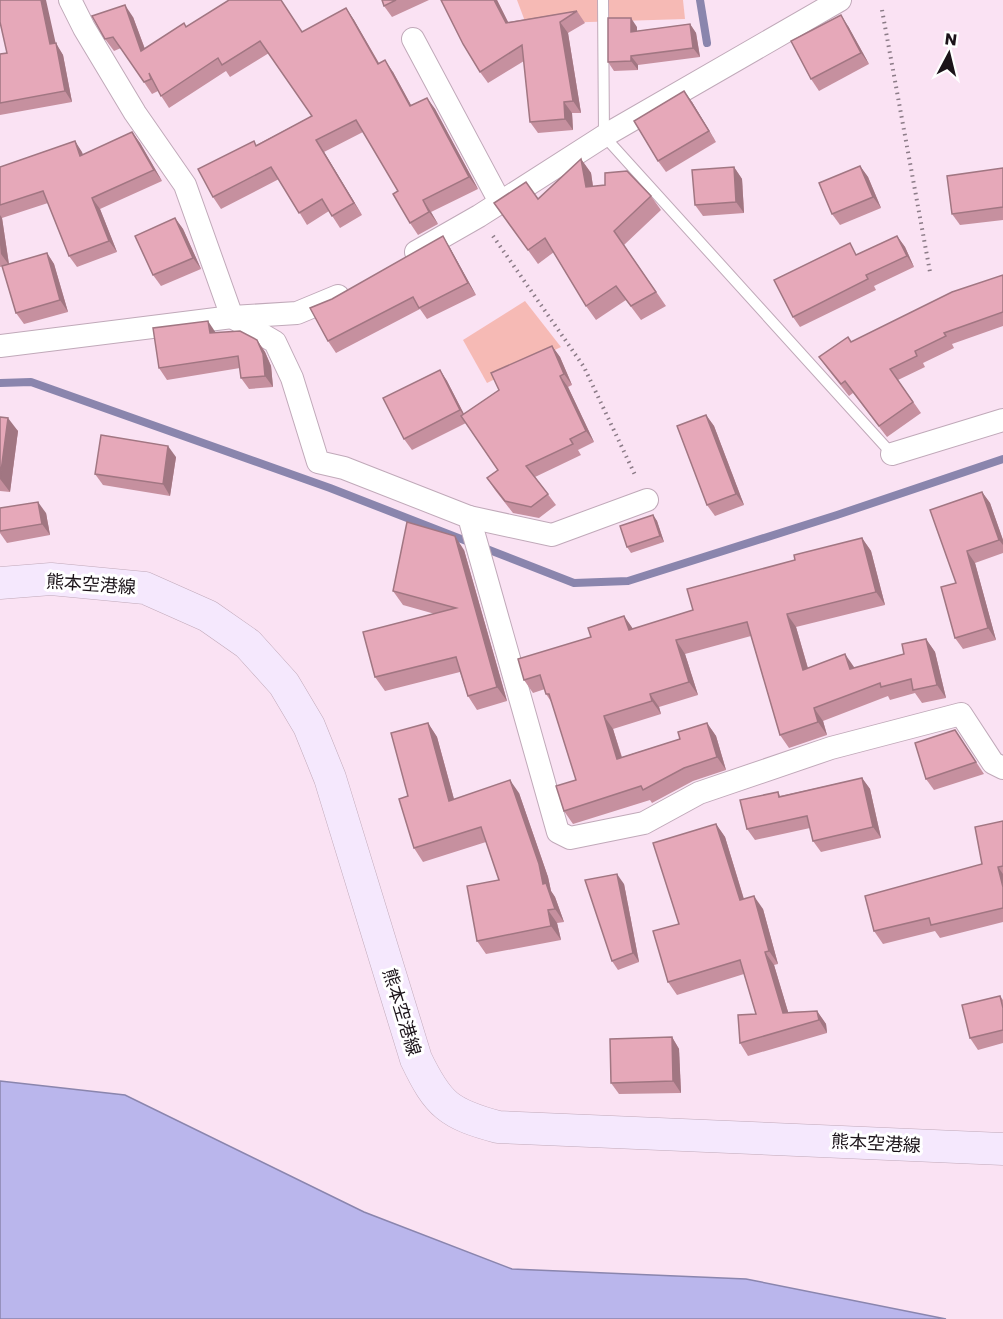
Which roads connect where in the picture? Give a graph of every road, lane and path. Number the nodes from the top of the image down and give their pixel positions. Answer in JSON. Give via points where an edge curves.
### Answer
{"nodes":[{"id":1,"x":70,"y":0,"type":"edge"},
{"id":2,"x":603,"y":0,"type":"edge"},
{"id":3,"x":840,"y":0,"type":"edge"},
{"id":4,"x":882,"y":10,"type":"dead end"},
{"id":5,"x":413,"y":39,"type":"dead end"},
{"id":6,"x":604,"y":136,"type":"junction"},
{"id":7,"x":500,"y":202,"type":"junction"},
{"id":8,"x":479,"y":216,"type":"junction"},
{"id":9,"x":401,"y":261,"type":"edge"},
{"id":10,"x":930,"y":272,"type":"dead end"},
{"id":11,"x":352,"y":288,"type":"edge"},
{"id":12,"x":232,"y":316,"type":"junction"},
{"id":13,"x":0,"y":346,"type":"edge"},
{"id":14,"x":1003,"y":420,"type":"edge"},
{"id":15,"x":892,"y":454,"type":"joint"},
{"id":16,"x":647,"y":500,"type":"joint"},
{"id":17,"x":473,"y":528,"type":"junction"},
{"id":18,"x":0,"y":583,"type":"edge"},
{"id":19,"x":1003,"y":768,"type":"edge"},
{"id":20,"x":1003,"y":1149,"type":"edge"}],
"edges":[{"from":1,"to":12,"type":"street","via":[[135,113],[185,185]]},
{"from":2,"to":6,"type":"lane"},
{"from":3,"to":6,"type":"street"},
{"from":4,"to":10,"type":"path"},
{"from":5,"to":7,"type":"street"},
{"from":6,"to":7,"type":"street"},
{"from":6,"to":15,"type":"lane"},
{"from":7,"to":8,"type":"street"},
{"from":8,"to":9,"type":"street"},
{"from":8,"to":16,"type":"path","via":[[584,367]]},
{"from":11,"to":12,"type":"street","via":[[297,313]]},
{"from":12,"to":13,"type":"street"},
{"from":12,"to":17,"type":"street","via":[[275,342],[292,378],[318,462],[344,468]]},
{"from":14,"to":15,"type":"street"},
{"from":16,"to":17,"type":"street","via":[[552,535],[504,527]]},
{"from":17,"to":19,"type":"street","via":[[558,832],[570,838],[644,823],[699,793],[831,748],[961,714],[993,763]]},
{"from":18,"to":20,"type":"main road","name":"熊本空港線","via":[[51,579],[146,588],[208,616],[248,644],[284,684],[309,726],[330,778],[416,1059],[437,1098],[465,1118],[498,1127]]}]}
